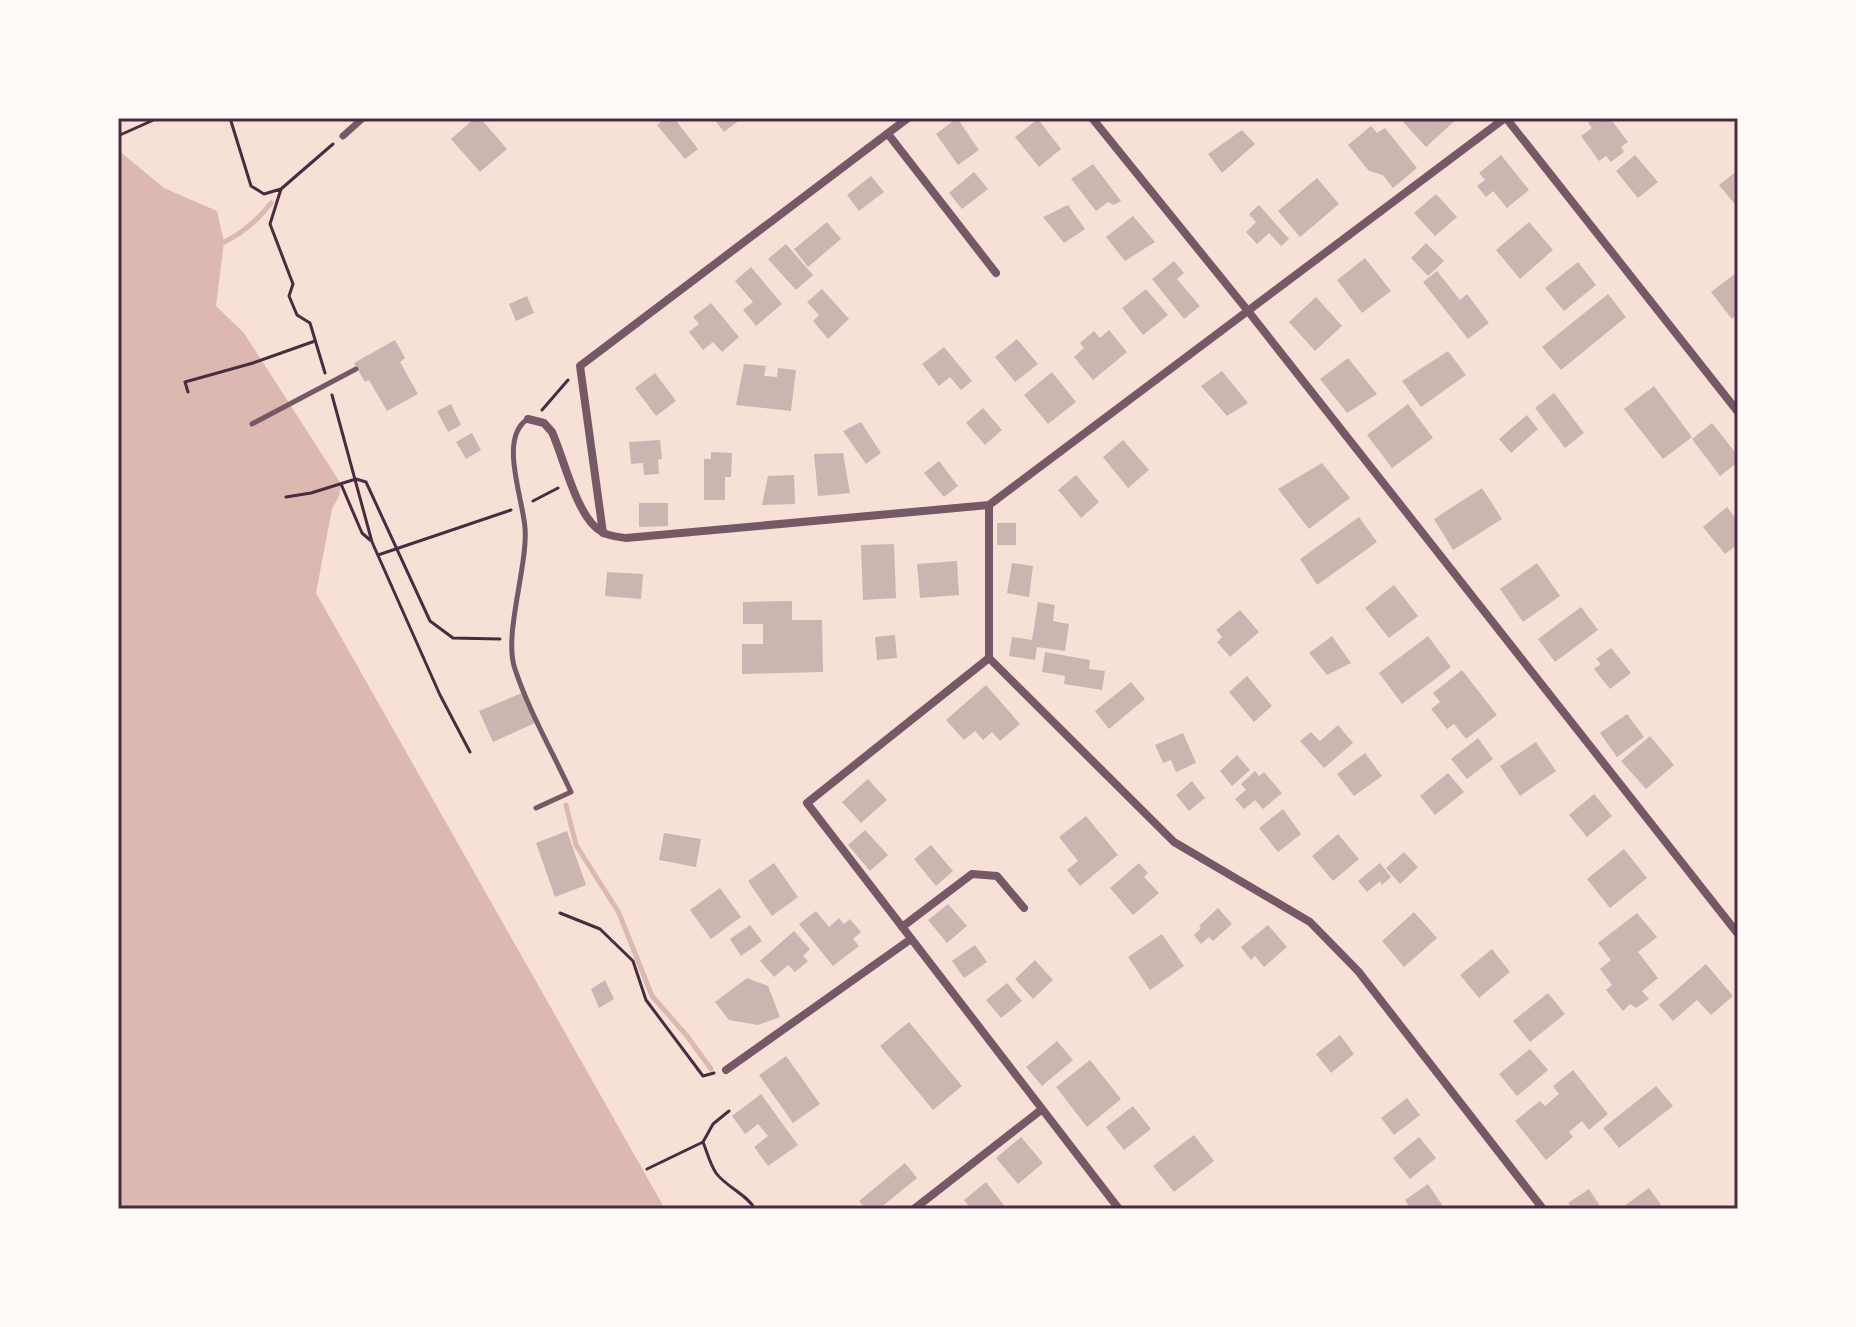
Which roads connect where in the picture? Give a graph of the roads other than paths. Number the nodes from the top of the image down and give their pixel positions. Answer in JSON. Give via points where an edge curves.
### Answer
{"nodes":[{"id":1,"x":363,"y":118,"type":"edge"},
{"id":2,"x":908,"y":118,"type":"edge"},
{"id":3,"x":1092,"y":118,"type":"edge"},
{"id":4,"x":1506,"y":118,"type":"edge"},
{"id":5,"x":888,"y":134,"type":"junction"},
{"id":6,"x":343,"y":136,"type":"road end"},
{"id":7,"x":996,"y":273,"type":"dead end"},
{"id":8,"x":1248,"y":311,"type":"junction"},
{"id":9,"x":356,"y":369,"type":"dead end"},
{"id":10,"x":1738,"y":412,"type":"edge"},
{"id":11,"x":531,"y":419,"type":"joint"},
{"id":12,"x":252,"y":424,"type":"dead end"},
{"id":13,"x":989,"y":505,"type":"junction"},
{"id":14,"x":603,"y":533,"type":"junction"},
{"id":15,"x":989,"y":658,"type":"junction"},
{"id":16,"x":536,"y":808,"type":"dead end"},
{"id":17,"x":1024,"y":908,"type":"dead end"},
{"id":18,"x":902,"y":927,"type":"junction"},
{"id":19,"x":1738,"y":934,"type":"edge"},
{"id":20,"x":911,"y":939,"type":"junction"},
{"id":21,"x":726,"y":1070,"type":"road end"},
{"id":22,"x":1041,"y":1110,"type":"junction"},
{"id":23,"x":914,"y":1209,"type":"edge"},
{"id":24,"x":1119,"y":1209,"type":"edge"},
{"id":25,"x":1543,"y":1209,"type":"edge"}],
"edges":[{"from":1,"to":6,"type":"street"},
{"from":2,"to":5,"type":"street"},
{"from":3,"to":8,"type":"street"},
{"from":4,"to":8,"type":"street"},
{"from":4,"to":10,"type":"street"},
{"from":5,"to":7,"type":"street"},
{"from":5,"to":14,"type":"street","via":[[580,366]]},
{"from":8,"to":13,"type":"street"},
{"from":8,"to":19,"type":"street"},
{"from":9,"to":12,"type":"lane"},
{"from":11,"to":14,"type":"street","via":[[552,432],[581,509]]},
{"from":11,"to":16,"type":"lane","via":[[520,424],[512,440],[525,531],[513,666],[571,792]]},
{"from":13,"to":14,"type":"street","via":[[626,538]]},
{"from":13,"to":15,"type":"street"},
{"from":15,"to":18,"type":"street","via":[[807,803]]},
{"from":15,"to":25,"type":"street","via":[[1174,842],[1310,922],[1358,971]]},
{"from":17,"to":18,"type":"street","via":[[997,876],[972,874]]},
{"from":18,"to":20,"type":"street"},
{"from":20,"to":21,"type":"street"},
{"from":20,"to":22,"type":"street"},
{"from":22,"to":23,"type":"street"},
{"from":22,"to":24,"type":"street"}]}
